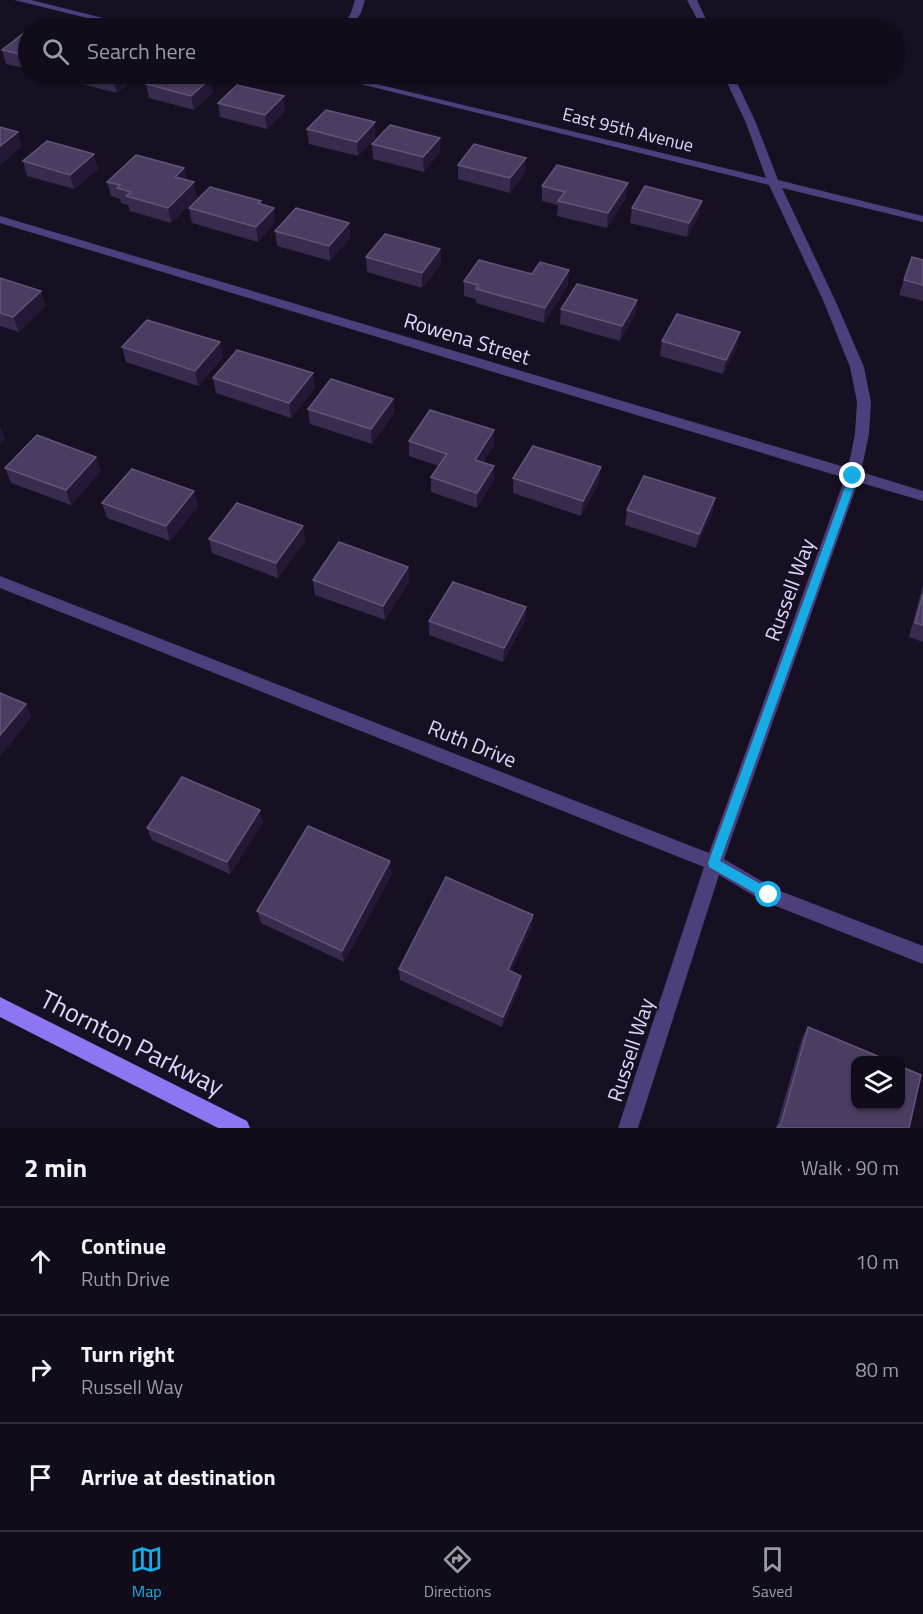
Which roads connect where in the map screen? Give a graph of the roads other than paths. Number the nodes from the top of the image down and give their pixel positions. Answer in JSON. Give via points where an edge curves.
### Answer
{"nodes":[{"id":1,"x":20,"y":0,"type":"edge"},
{"id":2,"x":360,"y":0,"type":"edge"},
{"id":3,"x":692,"y":0,"type":"edge"},
{"id":4,"x":96,"y":18,"type":"edge"},
{"id":5,"x":353,"y":18,"type":"edge"},
{"id":6,"x":701,"y":18,"type":"edge"},
{"id":7,"x":366,"y":84,"type":"edge"},
{"id":8,"x":733,"y":84,"type":"edge"},
{"id":9,"x":773,"y":182,"type":"junction"},
{"id":10,"x":0,"y":219,"type":"edge"},
{"id":11,"x":923,"y":219,"type":"edge"},
{"id":12,"x":853,"y":476,"type":"junction"},
{"id":13,"x":923,"y":496,"type":"edge"},
{"id":14,"x":0,"y":582,"type":"edge"},
{"id":15,"x":714,"y":863,"type":"junction"},
{"id":16,"x":923,"y":955,"type":"edge"},
{"id":17,"x":0,"y":1007,"type":"edge"},
{"id":18,"x":240,"y":1128,"type":"edge"},
{"id":19,"x":627,"y":1128,"type":"edge"}],
"edges":[{"from":1,"to":4,"type":"street"},
{"from":2,"to":5,"type":"street"},
{"from":3,"to":6,"type":"street"},
{"from":7,"to":9,"type":"street","name":"East 95th Avenue"},
{"from":8,"to":9,"type":"street","name":"Russell Way"},
{"from":9,"to":11,"type":"street","name":"East 95th Avenue"},
{"from":9,"to":12,"type":"street","name":"Russell Way","via":[[830,300],[857,367],[864,402]]},
{"from":10,"to":12,"type":"street","name":"Rowena Street"},
{"from":12,"to":13,"type":"street","name":"Rowena Street"},
{"from":12,"to":15,"type":"street","name":"Russell Way"},
{"from":14,"to":15,"type":"street","name":"Ruth Drive"},
{"from":15,"to":16,"type":"street","name":"Ruth Drive","via":[[769,895]]},
{"from":15,"to":19,"type":"street","name":"Russell Way"},
{"from":17,"to":18,"type":"main road","name":"Thornton Parkway"}]}
